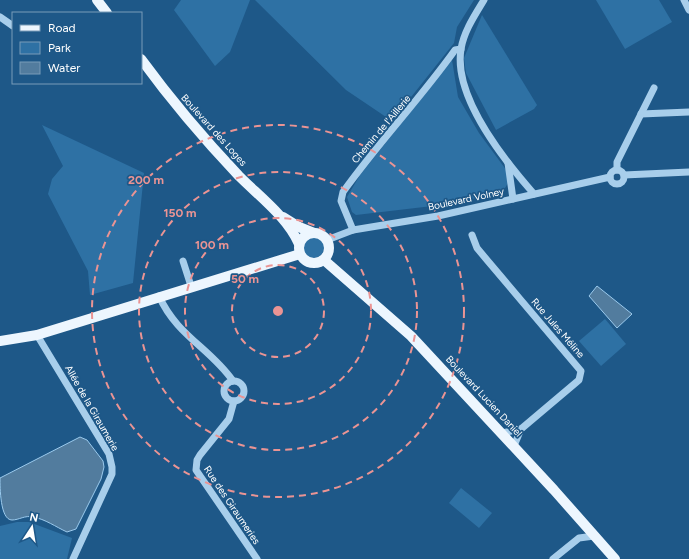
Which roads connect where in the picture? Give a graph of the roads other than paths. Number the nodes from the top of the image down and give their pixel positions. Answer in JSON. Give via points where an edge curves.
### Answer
{"nodes":[{"id":1,"x":97,"y":0,"type":"edge"},
{"id":2,"x":484,"y":0,"type":"edge"},
{"id":3,"x":684,"y":0,"type":"edge"},
{"id":4,"x":689,"y":10,"type":"edge"},
{"id":5,"x":106,"y":12,"type":"edge"},
{"id":6,"x":0,"y":17,"type":"edge"},
{"id":7,"x":12,"y":25,"type":"edge"},
{"id":8,"x":461,"y":49,"type":"junction"},
{"id":9,"x":142,"y":60,"type":"edge"},
{"id":10,"x":654,"y":88,"type":"dead end"},
{"id":11,"x":689,"y":112,"type":"edge"},
{"id":12,"x":641,"y":114,"type":"junction"},
{"id":13,"x":508,"y":163,"type":"junction"},
{"id":14,"x":617,"y":170,"type":"junction"},
{"id":15,"x":689,"y":172,"type":"edge"},
{"id":16,"x":624,"y":175,"type":"junction"},
{"id":17,"x":610,"y":177,"type":"junction"},
{"id":18,"x":534,"y":194,"type":"junction"},
{"id":19,"x":513,"y":199,"type":"junction"},
{"id":20,"x":275,"y":211,"type":"junction"},
{"id":21,"x":353,"y":230,"type":"junction"},
{"id":22,"x":314,"y":232,"type":"junction"},
{"id":23,"x":472,"y":235,"type":"dead end"},
{"id":24,"x":327,"y":240,"type":"junction"},
{"id":25,"x":299,"y":249,"type":"junction"},
{"id":26,"x":324,"y":260,"type":"junction"},
{"id":27,"x":183,"y":261,"type":"dead end"},
{"id":28,"x":191,"y":286,"type":"junction"},
{"id":29,"x":159,"y":296,"type":"junction"},
{"id":30,"x":37,"y":335,"type":"junction"},
{"id":31,"x":0,"y":341,"type":"edge"},
{"id":32,"x":233,"y":381,"type":"junction"},
{"id":33,"x":234,"y":401,"type":"junction"},
{"id":34,"x":521,"y":429,"type":"junction"},
{"id":35,"x":502,"y":433,"type":"junction"},
{"id":36,"x":514,"y":446,"type":"junction"},
{"id":37,"x":594,"y":536,"type":"junction"},
{"id":38,"x":73,"y":559,"type":"edge"},
{"id":39,"x":257,"y":559,"type":"edge"},
{"id":40,"x":553,"y":559,"type":"edge"},
{"id":41,"x":615,"y":559,"type":"edge"}],
"edges":[{"from":1,"to":5,"type":"main road"},
{"from":2,"to":8,"type":"street","via":[[469,26]]},
{"from":3,"to":4,"type":"street"},
{"from":6,"to":7,"type":"street"},
{"from":8,"to":13,"type":"street","via":[[459,66],[464,88]]},
{"from":8,"to":21,"type":"street","name":"Chemin de l'Aillerie","via":[[455,50],[343,192],[341,201]]},
{"from":9,"to":20,"type":"main road","name":"Boulevard des Loges","via":[[170,99],[224,160]]},
{"from":10,"to":12,"type":"street"},
{"from":11,"to":12,"type":"street"},
{"from":12,"to":14,"type":"street","via":[[617,162]]},
{"from":13,"to":18,"type":"street"},
{"from":13,"to":19,"type":"street"},
{"from":14,"to":16,"type":"street"},
{"from":14,"to":17,"type":"street","via":[[611,173]]},
{"from":15,"to":16,"type":"street","name":"Boulevard Volney"},
{"from":16,"to":17,"type":"street","name":"Boulevard Volney","via":[[623,180],[617,184],[611,181]]},
{"from":17,"to":18,"type":"street","name":"Boulevard Volney"},
{"from":18,"to":19,"type":"street","name":"Boulevard Volney"},
{"from":19,"to":21,"type":"street","name":"Boulevard Volney","via":[[418,220]]},
{"from":20,"to":22,"type":"main road","name":"Boulevard des Loges","via":[[299,227]]},
{"from":20,"to":25,"type":"main road","name":"Boulevard des Loges"},
{"from":21,"to":24,"type":"street","name":"Boulevard Volney"},
{"from":22,"to":24,"type":"main road"},
{"from":22,"to":25,"type":"main road","via":[[303,237]]},
{"from":23,"to":34,"type":"street","name":"Rue Jules Méline","via":[[477,248],[581,369],[578,380]]},
{"from":24,"to":26,"type":"main road","via":[[330,248]]},
{"from":25,"to":26,"type":"main road","via":[[302,258],[310,263],[315,264]]},
{"from":25,"to":28,"type":"main road"},
{"from":26,"to":35,"type":"main road","name":"Boulevard Lucien Daniel","via":[[411,336]]},
{"from":27,"to":28,"type":"street"},
{"from":28,"to":29,"type":"main road"},
{"from":29,"to":30,"type":"main road"},
{"from":29,"to":32,"type":"street","name":"Rue des Giraumeries","via":[[171,319],[224,368]]},
{"from":30,"to":31,"type":"main road"},
{"from":30,"to":38,"type":"street","name":"Allée de la Giraumerie","via":[[109,454],[112,467],[112,474]]},
{"from":32,"to":33,"type":"street","via":[[224,388],[224,394]]},
{"from":32,"to":33,"type":"street","name":"Rue des Giraumeries","via":[[239,382],[244,394]]},
{"from":33,"to":39,"type":"street","name":"Rue des Giraumeries","via":[[229,419],[200,455],[196,470]]},
{"from":34,"to":35,"type":"street"},
{"from":34,"to":36,"type":"street","name":"Rue Jules Méline"},
{"from":35,"to":36,"type":"main road","name":"Boulevard Lucien Daniel"},
{"from":36,"to":37,"type":"main road","name":"Boulevard Lucien Daniel"},
{"from":37,"to":40,"type":"street","via":[[579,538]]},
{"from":37,"to":41,"type":"main road","name":"Boulevard Lucien Daniel"}]}
